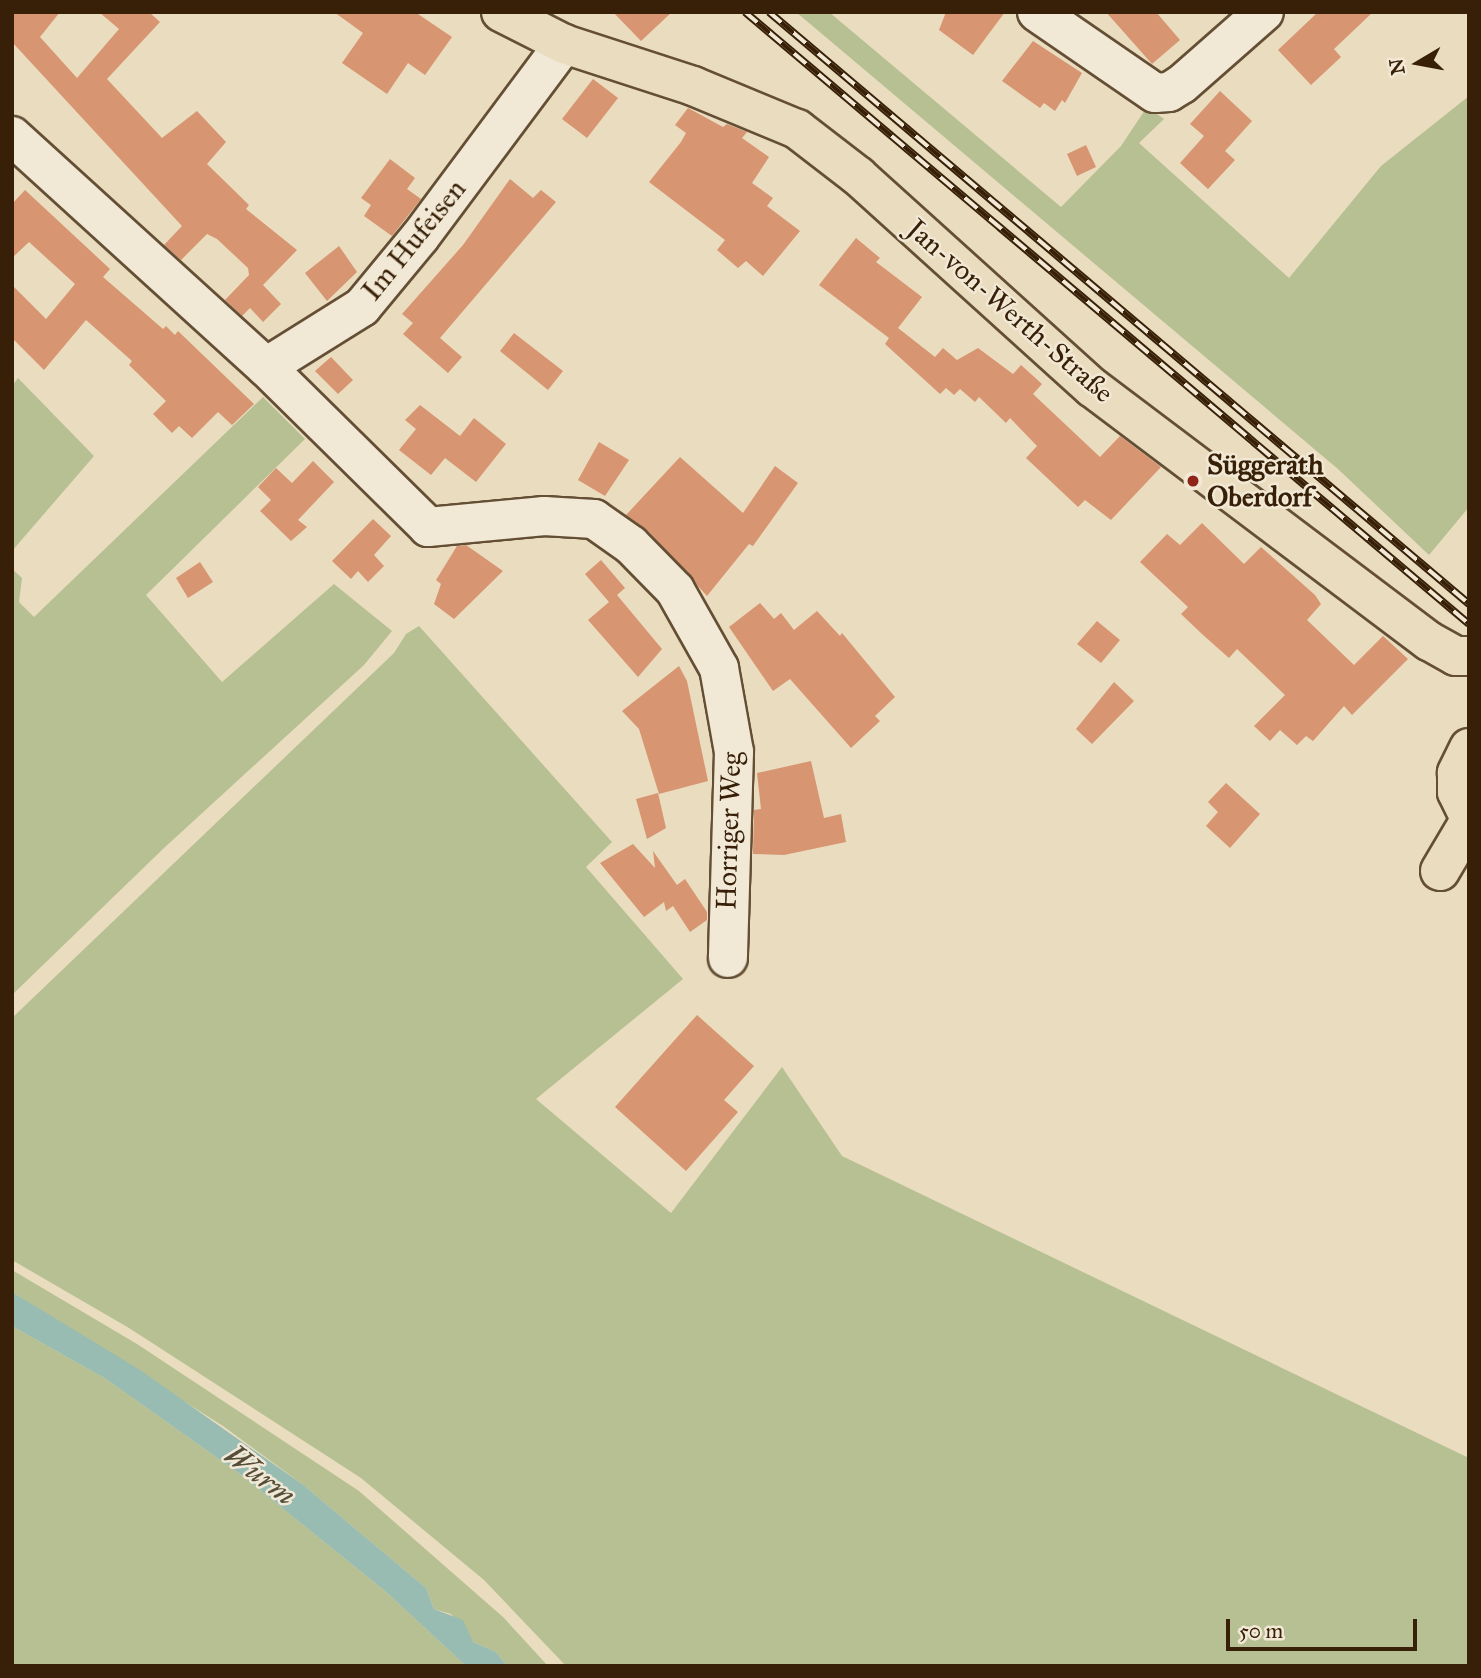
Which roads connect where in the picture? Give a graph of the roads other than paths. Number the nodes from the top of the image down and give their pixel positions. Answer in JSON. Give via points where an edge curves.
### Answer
{"nodes":[{"id":1,"x":1037,"y":12,"type":"edge"},
{"id":2,"x":1264,"y":12,"type":"edge"},
{"id":3,"x":515,"y":16,"type":"edge"},
{"id":4,"x":564,"y":44,"type":"junction"},
{"id":5,"x":12,"y":136,"type":"edge"},
{"id":6,"x":266,"y":367,"type":"junction"},
{"id":7,"x":1465,"y":666,"type":"edge"},
{"id":8,"x":1469,"y":748,"type":"edge"},
{"id":9,"x":1469,"y":820,"type":"edge"},
{"id":10,"x":1440,"y":871,"type":"dead end"},
{"id":11,"x":728,"y":957,"type":"dead end"}],
"edges":[{"from":1,"to":2,"type":"street","via":[[1155,93],[1169,92],[1182,83]]},
{"from":3,"to":4,"type":"main road","name":"Jan-von-Werth-Straße"},
{"from":4,"to":6,"type":"street","name":"Im Hufeisen","via":[[362,307]]},
{"from":4,"to":7,"type":"main road","name":"Jan-von-Werth-Straße","via":[[693,86],[797,129],[858,176],[1093,388]]},
{"from":5,"to":6,"type":"street"},
{"from":6,"to":11,"type":"street","name":"Horriger Weg","via":[[428,527],[544,516],[594,519],[631,545],[675,590],[719,668],[734,752]]},
{"from":8,"to":9,"type":"main road","via":[[1457,773],[1457,792]]},
{"from":9,"to":10,"type":"main road"}]}
